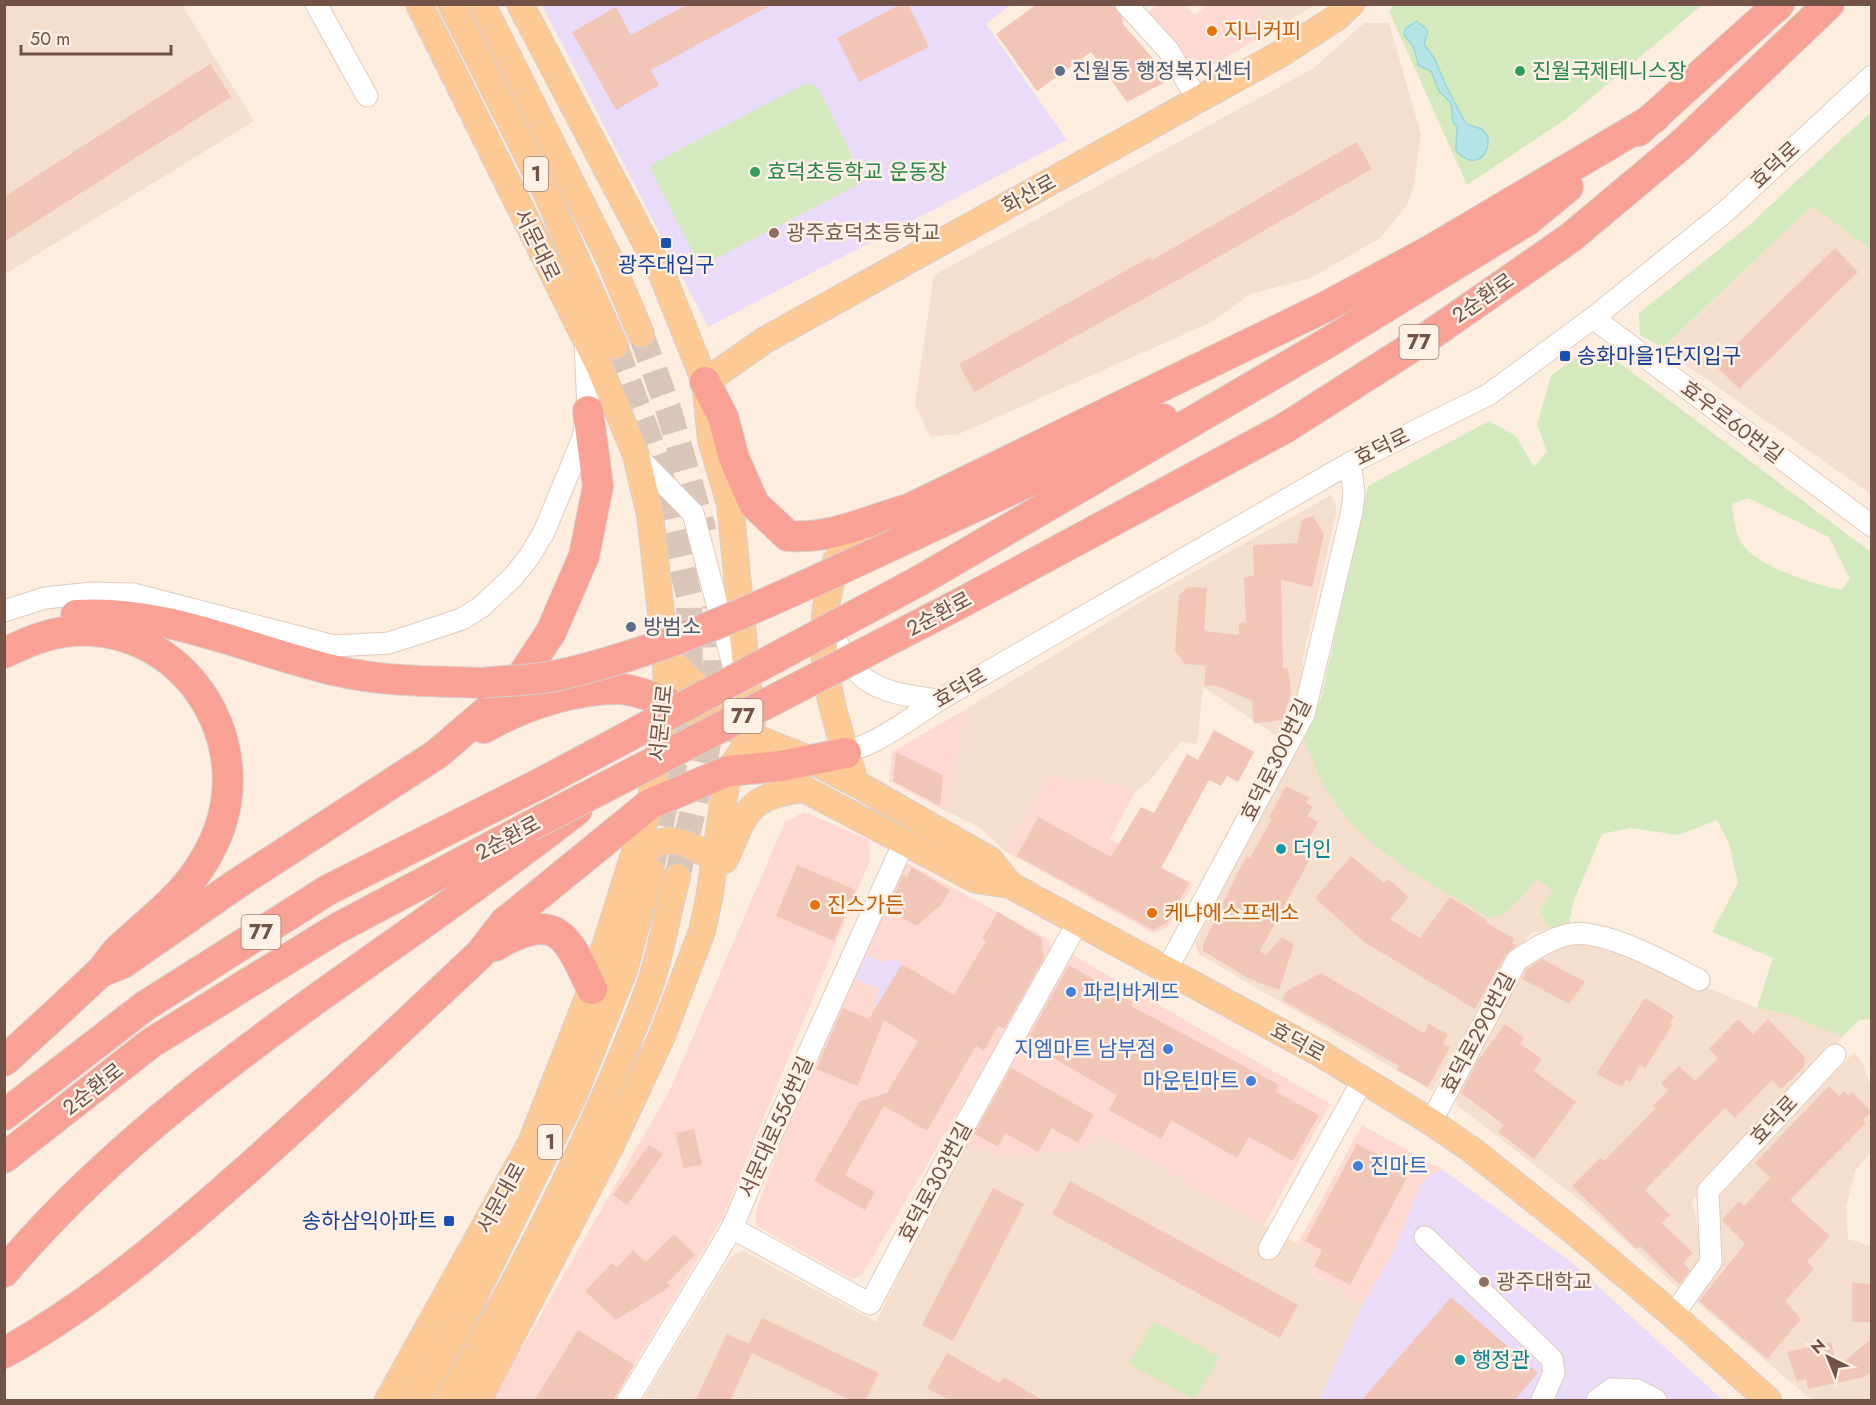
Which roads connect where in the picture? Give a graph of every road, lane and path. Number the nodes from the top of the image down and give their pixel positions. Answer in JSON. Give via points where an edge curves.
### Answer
{"nodes":[{"id":1,"x":315,"y":4,"type":"edge"},
{"id":2,"x":419,"y":4,"type":"edge"},
{"id":3,"x":451,"y":4,"type":"edge"},
{"id":4,"x":482,"y":4,"type":"edge"},
{"id":5,"x":520,"y":4,"type":"edge"},
{"id":6,"x":1126,"y":4,"type":"edge"},
{"id":7,"x":1351,"y":4,"type":"edge"},
{"id":8,"x":1779,"y":4,"type":"edge"},
{"id":9,"x":1829,"y":4,"type":"edge"},
{"id":10,"x":1872,"y":76,"type":"edge"},
{"id":11,"x":367,"y":96,"type":"dead end"},
{"id":12,"x":1198,"y":100,"type":"junction"},
{"id":13,"x":1654,"y":118,"type":"junction"},
{"id":14,"x":1593,"y":318,"type":"junction"},
{"id":15,"x":641,"y":334,"type":"tunnel mouth"},
{"id":16,"x":585,"y":341,"type":"junction"},
{"id":17,"x":1327,"y":343,"type":"junction"},
{"id":18,"x":615,"y":346,"type":"tunnel mouth"},
{"id":19,"x":705,"y":382,"type":"junction"},
{"id":20,"x":588,"y":411,"type":"junction"},
{"id":21,"x":636,"y":454,"type":"junction"},
{"id":22,"x":1350,"y":463,"type":"junction"},
{"id":23,"x":909,"y":509,"type":"junction"},
{"id":24,"x":1872,"y":526,"type":"edge"},
{"id":25,"x":4,"y":611,"type":"edge"},
{"id":26,"x":824,"y":612,"type":"junction"},
{"id":27,"x":4,"y":633,"type":"edge"},
{"id":28,"x":4,"y":653,"type":"edge"},
{"id":29,"x":666,"y":657,"type":"junction"},
{"id":30,"x":939,"y":700,"type":"junction"},
{"id":31,"x":667,"y":702,"type":"junction"},
{"id":32,"x":753,"y":737,"type":"junction"},
{"id":33,"x":846,"y":753,"type":"junction"},
{"id":34,"x":437,"y":754,"type":"junction"},
{"id":35,"x":811,"y":760,"type":"junction"},
{"id":36,"x":781,"y":766,"type":"junction"},
{"id":37,"x":728,"y":771,"type":"junction"},
{"id":38,"x":856,"y":784,"type":"junction"},
{"id":39,"x":607,"y":786,"type":"junction"},
{"id":40,"x":804,"y":789,"type":"junction"},
{"id":41,"x":650,"y":804,"type":"junction"},
{"id":42,"x":872,"y":823,"type":"junction"},
{"id":43,"x":904,"y":842,"type":"junction"},
{"id":44,"x":716,"y":859,"type":"junction"},
{"id":45,"x":642,"y":864,"type":"junction"},
{"id":46,"x":677,"y":877,"type":"tunnel mouth"},
{"id":47,"x":1010,"y":885,"type":"junction"},
{"id":48,"x":709,"y":899,"type":"junction"},
{"id":49,"x":1078,"y":922,"type":"junction"},
{"id":50,"x":480,"y":954,"type":"junction"},
{"id":51,"x":1166,"y":971,"type":"junction"},
{"id":52,"x":101,"y":972,"type":"junction"},
{"id":53,"x":1699,"y":980,"type":"dead end"},
{"id":54,"x":592,"y":989,"type":"junction"},
{"id":55,"x":1835,"y":1055,"type":"dead end"},
{"id":56,"x":4,"y":1061,"type":"edge"},
{"id":57,"x":1364,"y":1078,"type":"junction"},
{"id":58,"x":4,"y":1116,"type":"edge"},
{"id":59,"x":1431,"y":1122,"type":"junction"},
{"id":60,"x":4,"y":1158,"type":"edge"},
{"id":61,"x":732,"y":1228,"type":"junction"},
{"id":62,"x":1425,"y":1237,"type":"dead end"},
{"id":63,"x":1269,"y":1249,"type":"dead end"},
{"id":64,"x":4,"y":1272,"type":"edge"},
{"id":65,"x":1673,"y":1315,"type":"junction"},
{"id":66,"x":4,"y":1353,"type":"edge"},
{"id":67,"x":388,"y":1401,"type":"edge"},
{"id":68,"x":418,"y":1401,"type":"edge"},
{"id":69,"x":449,"y":1401,"type":"edge"},
{"id":70,"x":478,"y":1401,"type":"edge"},
{"id":71,"x":628,"y":1401,"type":"edge"},
{"id":72,"x":1542,"y":1401,"type":"edge"},
{"id":73,"x":1597,"y":1401,"type":"edge"},
{"id":74,"x":1656,"y":1401,"type":"edge"},
{"id":75,"x":1768,"y":1401,"type":"edge"}],
"edges":[{"from":1,"to":11,"type":"street"},
{"from":2,"to":16,"type":"main road","name":"서문대로"},
{"from":3,"to":18,"type":"main road","name":"서문대로","number":"1","via":[[546,192]]},
{"from":4,"to":15,"type":"main road","number":"1","via":[[608,256]]},
{"from":5,"to":19,"type":"main road","via":[[661,272]]},
{"from":6,"to":12,"type":"street","via":[[1169,51]]},
{"from":7,"to":12,"type":"main road","name":"화산로","via":[[1314,34]]},
{"from":8,"to":13,"type":"highway","name":"2순환로","number":"77"},
{"from":9,"to":39,"type":"highway","name":"2순환로","number":"77","bridge":true,"via":[[1681,145],[1570,238],[1429,336],[1285,428],[957,605]]},
{"from":10,"to":14,"type":"street","name":"효덕로","via":[[1725,212]]},
{"from":12,"to":19,"type":"main road","name":"화산로","via":[[765,340]]},
{"from":13,"to":17,"type":"highway","name":"2순환로","number":"77","via":[[1528,220]]},
{"from":13,"to":23,"type":"highway","via":[[1431,250],[1325,307]]},
{"from":14,"to":22,"type":"street","name":"효덕로","via":[[1488,395]]},
{"from":14,"to":24,"type":"street","name":"효우로60번길"},
{"from":16,"to":20,"type":"street"},
{"from":16,"to":21,"type":"main road","name":"서문대로"},
{"from":17,"to":27,"type":"highway","bridge":true,"via":[[794,591],[610,662],[551,676],[482,682],[389,681],[338,671],[157,619],[102,613],[66,615]]},
{"from":17,"to":58,"type":"highway","name":"2순환로","number":"77","bridge":true,"via":[[919,581],[539,784],[328,890],[145,1006]]},
{"from":19,"to":23,"type":"highway","via":[[723,417],[734,458],[754,504],[788,536],[814,538],[838,533]]},
{"from":19,"to":32,"type":"main road","via":[[711,440],[730,504]]},
{"from":20,"to":25,"type":"street","via":[[583,438],[544,532],[529,557],[481,607],[462,620],[434,630],[389,643],[334,646],[133,594],[45,598]]},
{"from":20,"to":34,"type":"highway","via":[[598,486],[584,556],[574,584],[551,632],[514,688]]},
{"from":21,"to":29,"type":"main road","name":"서문대로","via":[[650,515]]},
{"from":21,"to":32,"type":"street","via":[[693,513]]},
{"from":22,"to":30,"type":"street","name":"효덕로"},
{"from":22,"to":51,"type":"street","name":"효덕로300번길","via":[[1352,511],[1304,714]]},
{"from":23,"to":26,"type":"main road","via":[[854,542],[836,559]]},
{"from":26,"to":30,"type":"street","via":[[840,651],[871,685],[897,695]]},
{"from":26,"to":33,"type":"main road","via":[[826,684]]},
{"from":28,"to":52,"type":"highway","via":[[37,639],[73,631],[132,639],[156,649],[189,679],[217,719],[228,777],[226,806],[215,840],[200,869],[173,902],[117,951]]},
{"from":29,"to":31,"type":"main road","name":"서문대로"},
{"from":29,"to":32,"type":"main road","name":"효덕로"},
{"from":30,"to":33,"type":"street","name":"효덕로","via":[[886,734]]},
{"from":31,"to":32,"type":"main road"},
{"from":31,"to":34,"type":"highway","via":[[625,689],[550,700],[505,716]]},
{"from":31,"to":41,"type":"main road","name":"서문대로"},
{"from":32,"to":33,"type":"street"},
{"from":32,"to":35,"type":"main road","name":"효덕로"},
{"from":32,"to":36,"type":"main road","name":"효덕로"},
{"from":32,"to":37,"type":"main road"},
{"from":33,"to":35,"type":"highway"},
{"from":33,"to":38,"type":"main road"},
{"from":34,"to":52,"type":"highway","via":[[123,963]]},
{"from":35,"to":36,"type":"highway"},
{"from":35,"to":38,"type":"main road","name":"효덕로"},
{"from":36,"to":37,"type":"highway"},
{"from":36,"to":40,"type":"main road","name":"효덕로"},
{"from":37,"to":41,"type":"highway"},
{"from":37,"to":44,"type":"main road"},
{"from":38,"to":42,"type":"main road"},
{"from":38,"to":47,"type":"main road","name":"효덕로","via":[[990,860]]},
{"from":39,"to":60,"type":"highway","name":"2순환로","number":"77","bridge":true,"via":[[336,929],[151,1044]]},
{"from":39,"to":64,"type":"highway","bridge":true,"via":[[513,860],[347,976],[201,1085],[47,1221]]},
{"from":40,"to":42,"type":"main road","name":"효덕로"},
{"from":40,"to":48,"type":"main road","via":[[776,792],[758,801],[743,818]]},
{"from":41,"to":45,"type":"main road","name":"서문대로"},
{"from":41,"to":50,"type":"highway","via":[[504,924]]},
{"from":42,"to":43,"type":"main road","name":"효덕로"},
{"from":43,"to":47,"type":"main road","name":"효덕로","via":[[976,880]]},
{"from":43,"to":61,"type":"street","name":"서문대로556번길"},
{"from":44,"to":45,"type":"main road","via":[[693,845],[672,839],[648,846]]},
{"from":44,"to":48,"type":"main road"},
{"from":45,"to":54,"type":"main road","name":"서문대로"},
{"from":45,"to":68,"type":"main road","name":"서문대로","number":"1","via":[[624,970],[573,1097]]},
{"from":46,"to":69,"type":"main road","number":"1","via":[[647,994],[627,1043],[509,1295]]},
{"from":47,"to":49,"type":"main road","name":"효덕로"},
{"from":48,"to":70,"type":"main road","via":[[694,956],[642,1082]]},
{"from":49,"to":51,"type":"main road","name":"효덕로"},
{"from":49,"to":61,"type":"street","name":"효덕로303번길","via":[[870,1304]]},
{"from":50,"to":54,"type":"highway","via":[[525,930],[549,930],[568,941]]},
{"from":50,"to":66,"type":"highway","via":[[282,1139],[156,1249],[50,1327]]},
{"from":51,"to":57,"type":"main road","name":"효덕로"},
{"from":52,"to":56,"type":"highway"},
{"from":53,"to":59,"type":"street","name":"효덕로290번길","via":[[1638,949],[1595,937],[1575,934],[1534,949],[1517,960]]},
{"from":54,"to":67,"type":"main road","name":"서문대로","via":[[531,1143]]},
{"from":55,"to":65,"type":"street","name":"효덕로","via":[[1708,1191],[1711,1263]]},
{"from":57,"to":59,"type":"main road","name":"효덕로"},
{"from":57,"to":63,"type":"street"},
{"from":59,"to":65,"type":"main road","name":"효덕로","via":[[1481,1158]]},
{"from":61,"to":71,"type":"street","name":"서문대로556번길"},
{"from":62,"to":72,"type":"street","via":[[1552,1359],[1554,1373]]},
{"from":65,"to":75,"type":"main road","name":"효덕로"},
{"from":73,"to":74,"type":"street","via":[[1612,1389],[1637,1390]]}]}
